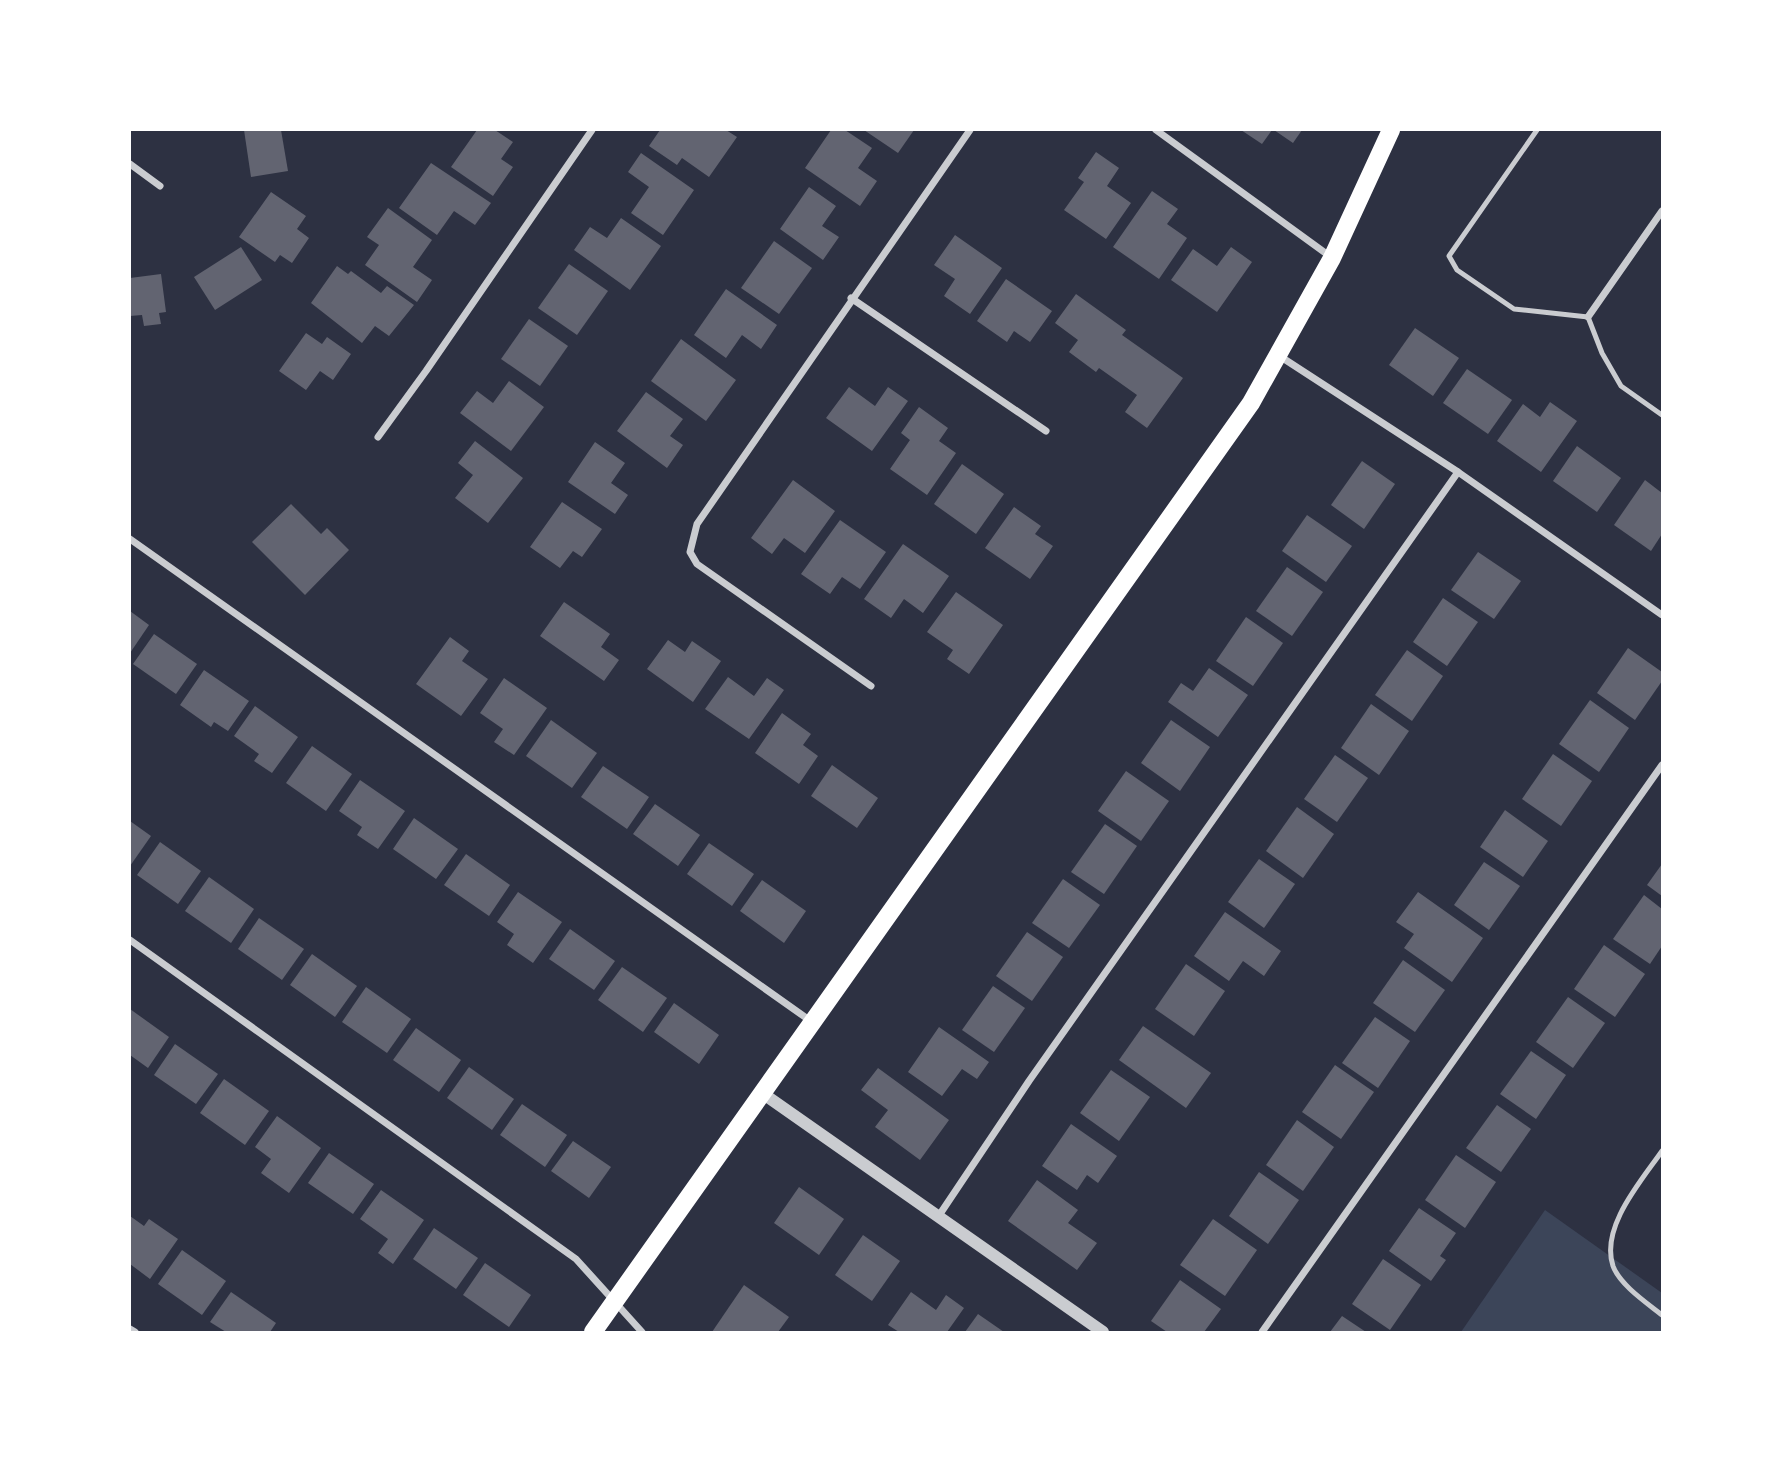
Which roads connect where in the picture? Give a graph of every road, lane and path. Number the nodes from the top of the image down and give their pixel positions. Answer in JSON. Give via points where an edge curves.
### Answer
{"nodes":[{"id":1,"x":592,"y":130,"type":"edge"},
{"id":2,"x":970,"y":130,"type":"edge"},
{"id":3,"x":1156,"y":130,"type":"edge"},
{"id":4,"x":1391,"y":130,"type":"edge"},
{"id":5,"x":1537,"y":130,"type":"edge"},
{"id":6,"x":130,"y":164,"type":"edge"},
{"id":7,"x":160,"y":186,"type":"dead end"},
{"id":8,"x":1662,"y":211,"type":"edge"},
{"id":9,"x":1332,"y":258,"type":"junction"},
{"id":10,"x":851,"y":298,"type":"junction"},
{"id":11,"x":1588,"y":317,"type":"junction"},
{"id":12,"x":1278,"y":355,"type":"junction"},
{"id":13,"x":1662,"y":415,"type":"edge"},
{"id":14,"x":1046,"y":431,"type":"dead end"},
{"id":15,"x":378,"y":437,"type":"dead end"},
{"id":16,"x":1458,"y":472,"type":"junction"},
{"id":17,"x":130,"y":539,"type":"edge"},
{"id":18,"x":1662,"y":615,"type":"edge"},
{"id":19,"x":871,"y":686,"type":"dead end"},
{"id":20,"x":1662,"y":765,"type":"edge"},
{"id":21,"x":130,"y":940,"type":"edge"},
{"id":22,"x":812,"y":1022,"type":"junction"},
{"id":23,"x":762,"y":1093,"type":"junction"},
{"id":24,"x":1662,"y":1151,"type":"edge"},
{"id":25,"x":938,"y":1217,"type":"junction"},
{"id":26,"x":615,"y":1301,"type":"junction"},
{"id":27,"x":1662,"y":1315,"type":"edge"},
{"id":28,"x":130,"y":1329,"type":"edge"},
{"id":29,"x":135,"y":1332,"type":"edge"},
{"id":30,"x":593,"y":1332,"type":"edge"},
{"id":31,"x":642,"y":1332,"type":"edge"},
{"id":32,"x":1103,"y":1332,"type":"edge"},
{"id":33,"x":1262,"y":1332,"type":"edge"}],
"edges":[{"from":1,"to":15,"type":"street"},
{"from":2,"to":10,"type":"street"},
{"from":3,"to":9,"type":"street"},
{"from":4,"to":9,"type":"main road"},
{"from":5,"to":11,"type":"lane","via":[[1448,256],[1457,270],[1514,309]]},
{"from":6,"to":7,"type":"street"},
{"from":8,"to":11,"type":"street"},
{"from":9,"to":12,"type":"main road"},
{"from":10,"to":14,"type":"street"},
{"from":10,"to":19,"type":"street","via":[[697,524],[690,552],[696,564]]},
{"from":11,"to":13,"type":"lane","via":[[1621,386]]},
{"from":12,"to":16,"type":"street"},
{"from":12,"to":22,"type":"main road","via":[[1251,403]]},
{"from":16,"to":18,"type":"street"},
{"from":16,"to":25,"type":"street"},
{"from":17,"to":22,"type":"street"},
{"from":20,"to":33,"type":"street"},
{"from":21,"to":26,"type":"street","via":[[576,1259]]},
{"from":22,"to":23,"type":"main road"},
{"from":23,"to":25,"type":"street"},
{"from":23,"to":26,"type":"main road"},
{"from":24,"to":27,"type":"lane","via":[[1622,1208],[1611,1252],[1613,1268],[1634,1293]]},
{"from":25,"to":32,"type":"street"},
{"from":26,"to":30,"type":"main road"},
{"from":26,"to":31,"type":"street"},
{"from":28,"to":29,"type":"street"}]}
